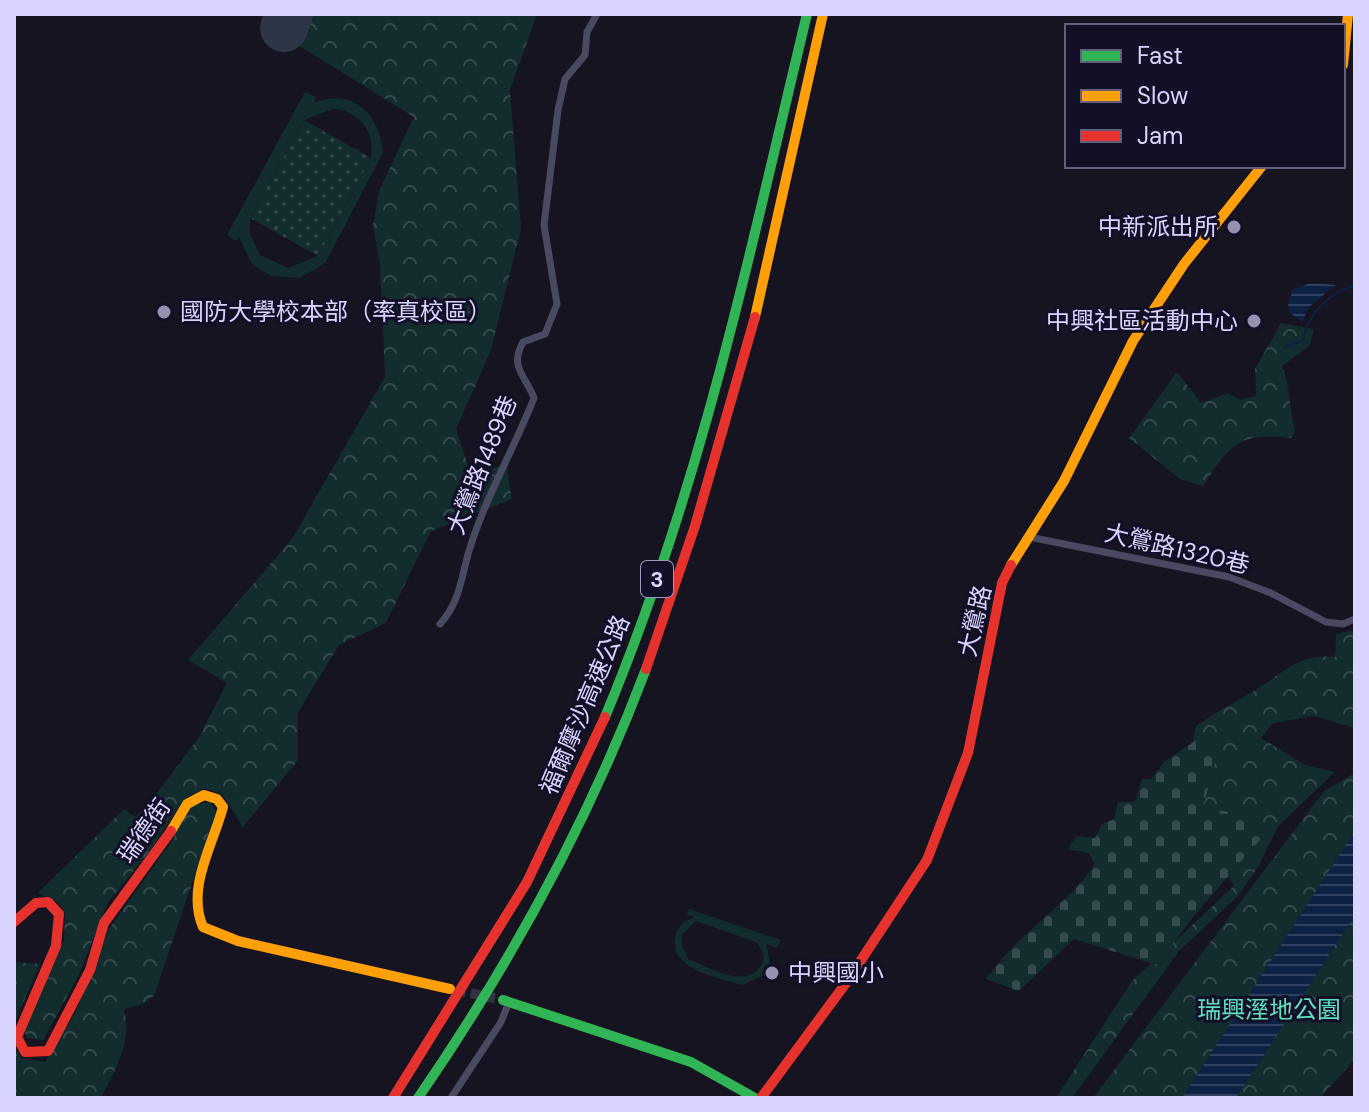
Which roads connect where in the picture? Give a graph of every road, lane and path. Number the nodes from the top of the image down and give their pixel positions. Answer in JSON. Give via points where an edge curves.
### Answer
{"nodes":[{"id":1,"x":597,"y":14,"type":"edge"},
{"id":2,"x":807,"y":14,"type":"edge"},
{"id":3,"x":823,"y":14,"type":"edge"},
{"id":4,"x":1348,"y":14,"type":"edge"},
{"id":5,"x":1345,"y":45,"type":"edge"},
{"id":6,"x":1260,"y":168,"type":"edge"},
{"id":7,"x":1029,"y":537,"type":"junction"},
{"id":8,"x":1355,"y":619,"type":"edge"},
{"id":9,"x":440,"y":624,"type":"dead end"},
{"id":10,"x":14,"y":922,"type":"edge"},
{"id":11,"x":450,"y":989,"type":"tunnel mouth"},
{"id":12,"x":506,"y":1001,"type":"joint"},
{"id":13,"x":393,"y":1098,"type":"edge"},
{"id":14,"x":418,"y":1098,"type":"edge"},
{"id":15,"x":451,"y":1098,"type":"edge"},
{"id":16,"x":758,"y":1098,"type":"edge"}],
"edges":[{"from":1,"to":9,"type":"street","name":"大鶯路1489巷","via":[[587,32],[585,55],[565,79],[550,165],[544,225],[557,304],[545,334],[523,342],[517,353],[517,365],[534,398],[469,551],[453,610]]},
{"from":2,"to":13,"type":"main road","name":"福爾摩沙高速公路","number":"3","via":[[721,371],[685,502],[642,619],[585,764],[543,851],[495,938]]},
{"from":3,"to":14,"type":"main road","name":"福爾摩沙高速公路","number":"3","via":[[740,377],[661,625],[605,771],[561,859],[514,950]]},
{"from":4,"to":5,"type":"main road"},
{"from":6,"to":7,"type":"main road","name":"大鶯路","via":[[1184,264],[1133,341],[1064,481]]},
{"from":7,"to":8,"type":"street","name":"大鶯路1320巷","via":[[1229,577],[1326,622]]},
{"from":7,"to":16,"type":"main road","name":"大鶯路","via":[[1002,583],[968,753],[927,860],[846,983]]},
{"from":10,"to":11,"type":"main road","name":"瑞德街","via":[[36,903],[48,902],[59,914],[58,944],[17,1037],[25,1052],[37,1054],[48,1051],[59,1034],[90,970],[104,923],[156,856],[187,804],[204,795],[223,807],[199,895],[196,913],[203,927],[238,941]]},
{"from":12,"to":15,"type":"street","via":[[501,1022]]},
{"from":12,"to":16,"type":"main road","via":[[691,1062]]}]}
